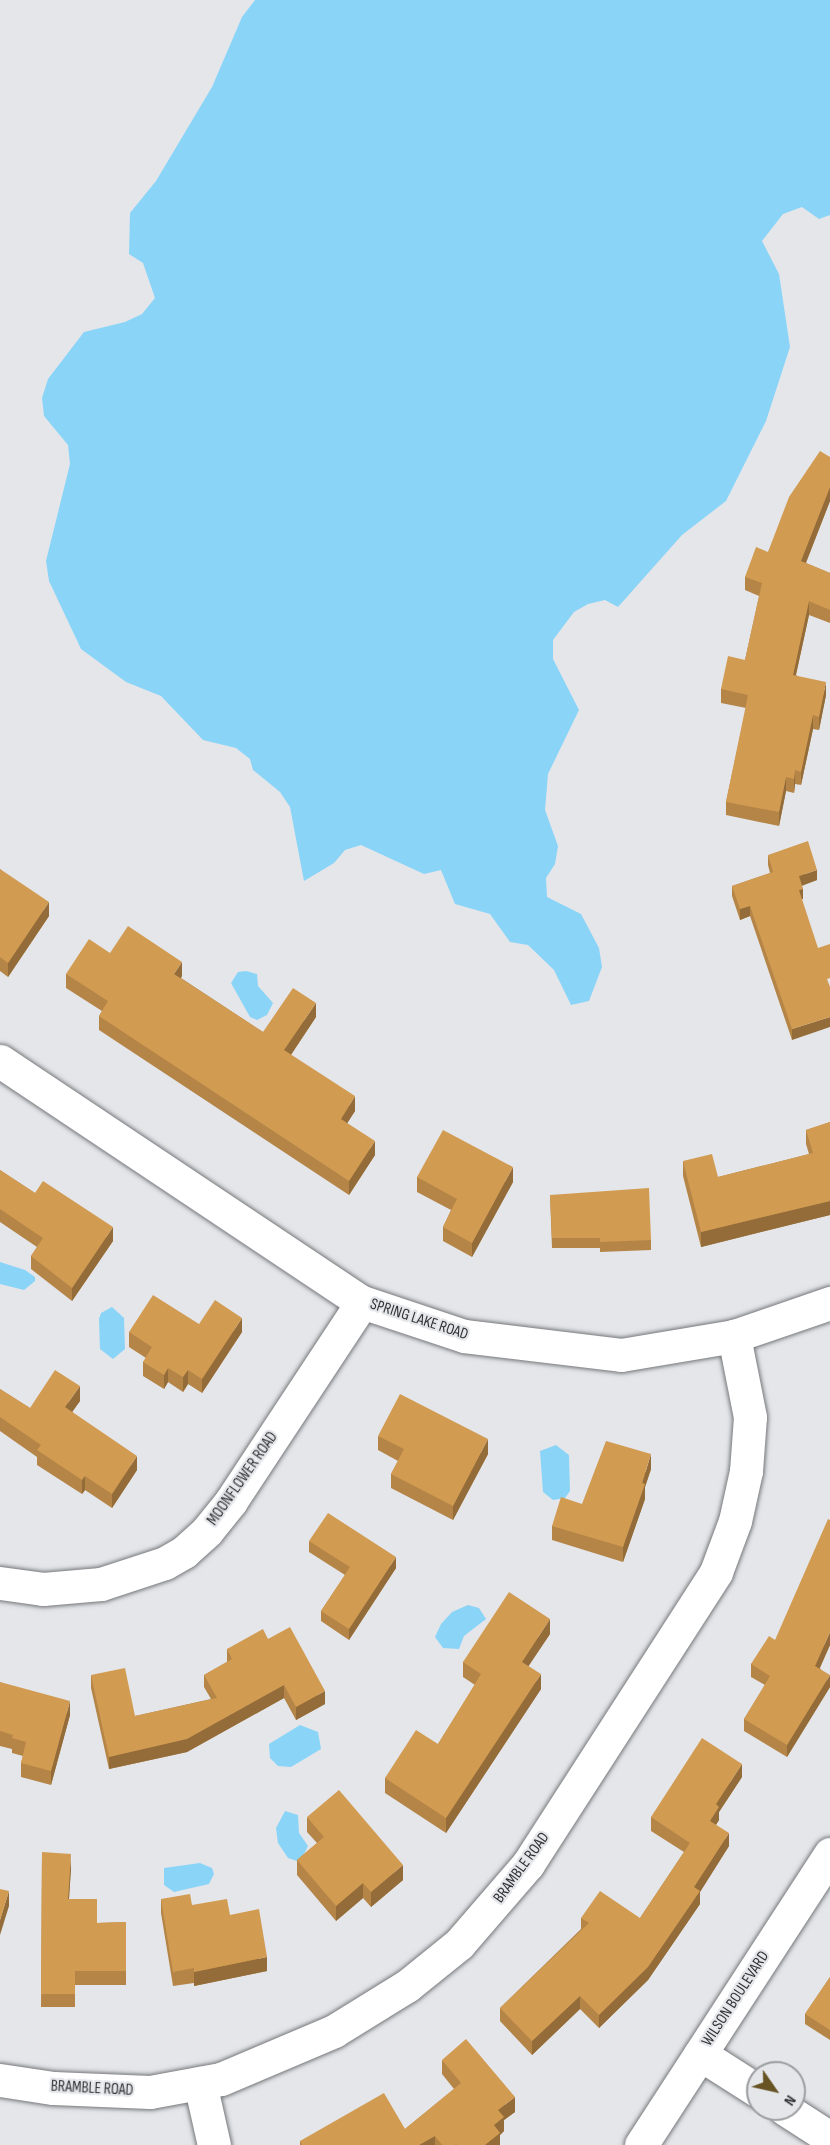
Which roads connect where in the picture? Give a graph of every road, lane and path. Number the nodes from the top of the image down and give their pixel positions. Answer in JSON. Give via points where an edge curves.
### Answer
{"nodes":[{"id":1,"x":0,"y":1061,"type":"edge"},
{"id":2,"x":362,"y":1302,"type":"junction"},
{"id":3,"x":830,"y":1303,"type":"edge"},
{"id":4,"x":734,"y":1336,"type":"junction"},
{"id":5,"x":0,"y":1583,"type":"edge"},
{"id":6,"x":830,"y":1854,"type":"edge"},
{"id":7,"x":700,"y":2054,"type":"junction"},
{"id":8,"x":0,"y":2080,"type":"edge"},
{"id":9,"x":200,"y":2083,"type":"junction"},
{"id":10,"x":746,"y":2083,"type":"edge"},
{"id":11,"x":804,"y":2121,"type":"edge"},
{"id":12,"x":830,"y":2138,"type":"edge"},
{"id":13,"x":213,"y":2145,"type":"edge"},
{"id":14,"x":641,"y":2145,"type":"edge"}],
"edges":[{"from":1,"to":2,"type":"street","name":"SPRING LAKE ROAD"},
{"from":2,"to":4,"type":"street","name":"SPRING LAKE ROAD","via":[[464,1336],[551,1349],[621,1355]]},
{"from":2,"to":5,"type":"street","name":"MOONFLOWER ROAD","via":[[231,1502],[184,1552],[165,1563],[101,1584],[44,1589]]},
{"from":3,"to":4,"type":"street","name":"SPRING LAKE ROAD"},
{"from":4,"to":9,"type":"street","name":"BRAMBLE ROAD","via":[[750,1428],[735,1521],[716,1572],[528,1864],[459,1944],[407,1986],[334,2031],[221,2079]]},
{"from":6,"to":7,"type":"street","name":"WILSON BOULEVARD"},
{"from":7,"to":10,"type":"street"},
{"from":7,"to":14,"type":"street","name":"WILSON BOULEVARD"},
{"from":8,"to":9,"type":"street","name":"BRAMBLE ROAD","via":[[53,2088],[150,2091]]},
{"from":9,"to":13,"type":"street"},
{"from":11,"to":12,"type":"street"}]}
